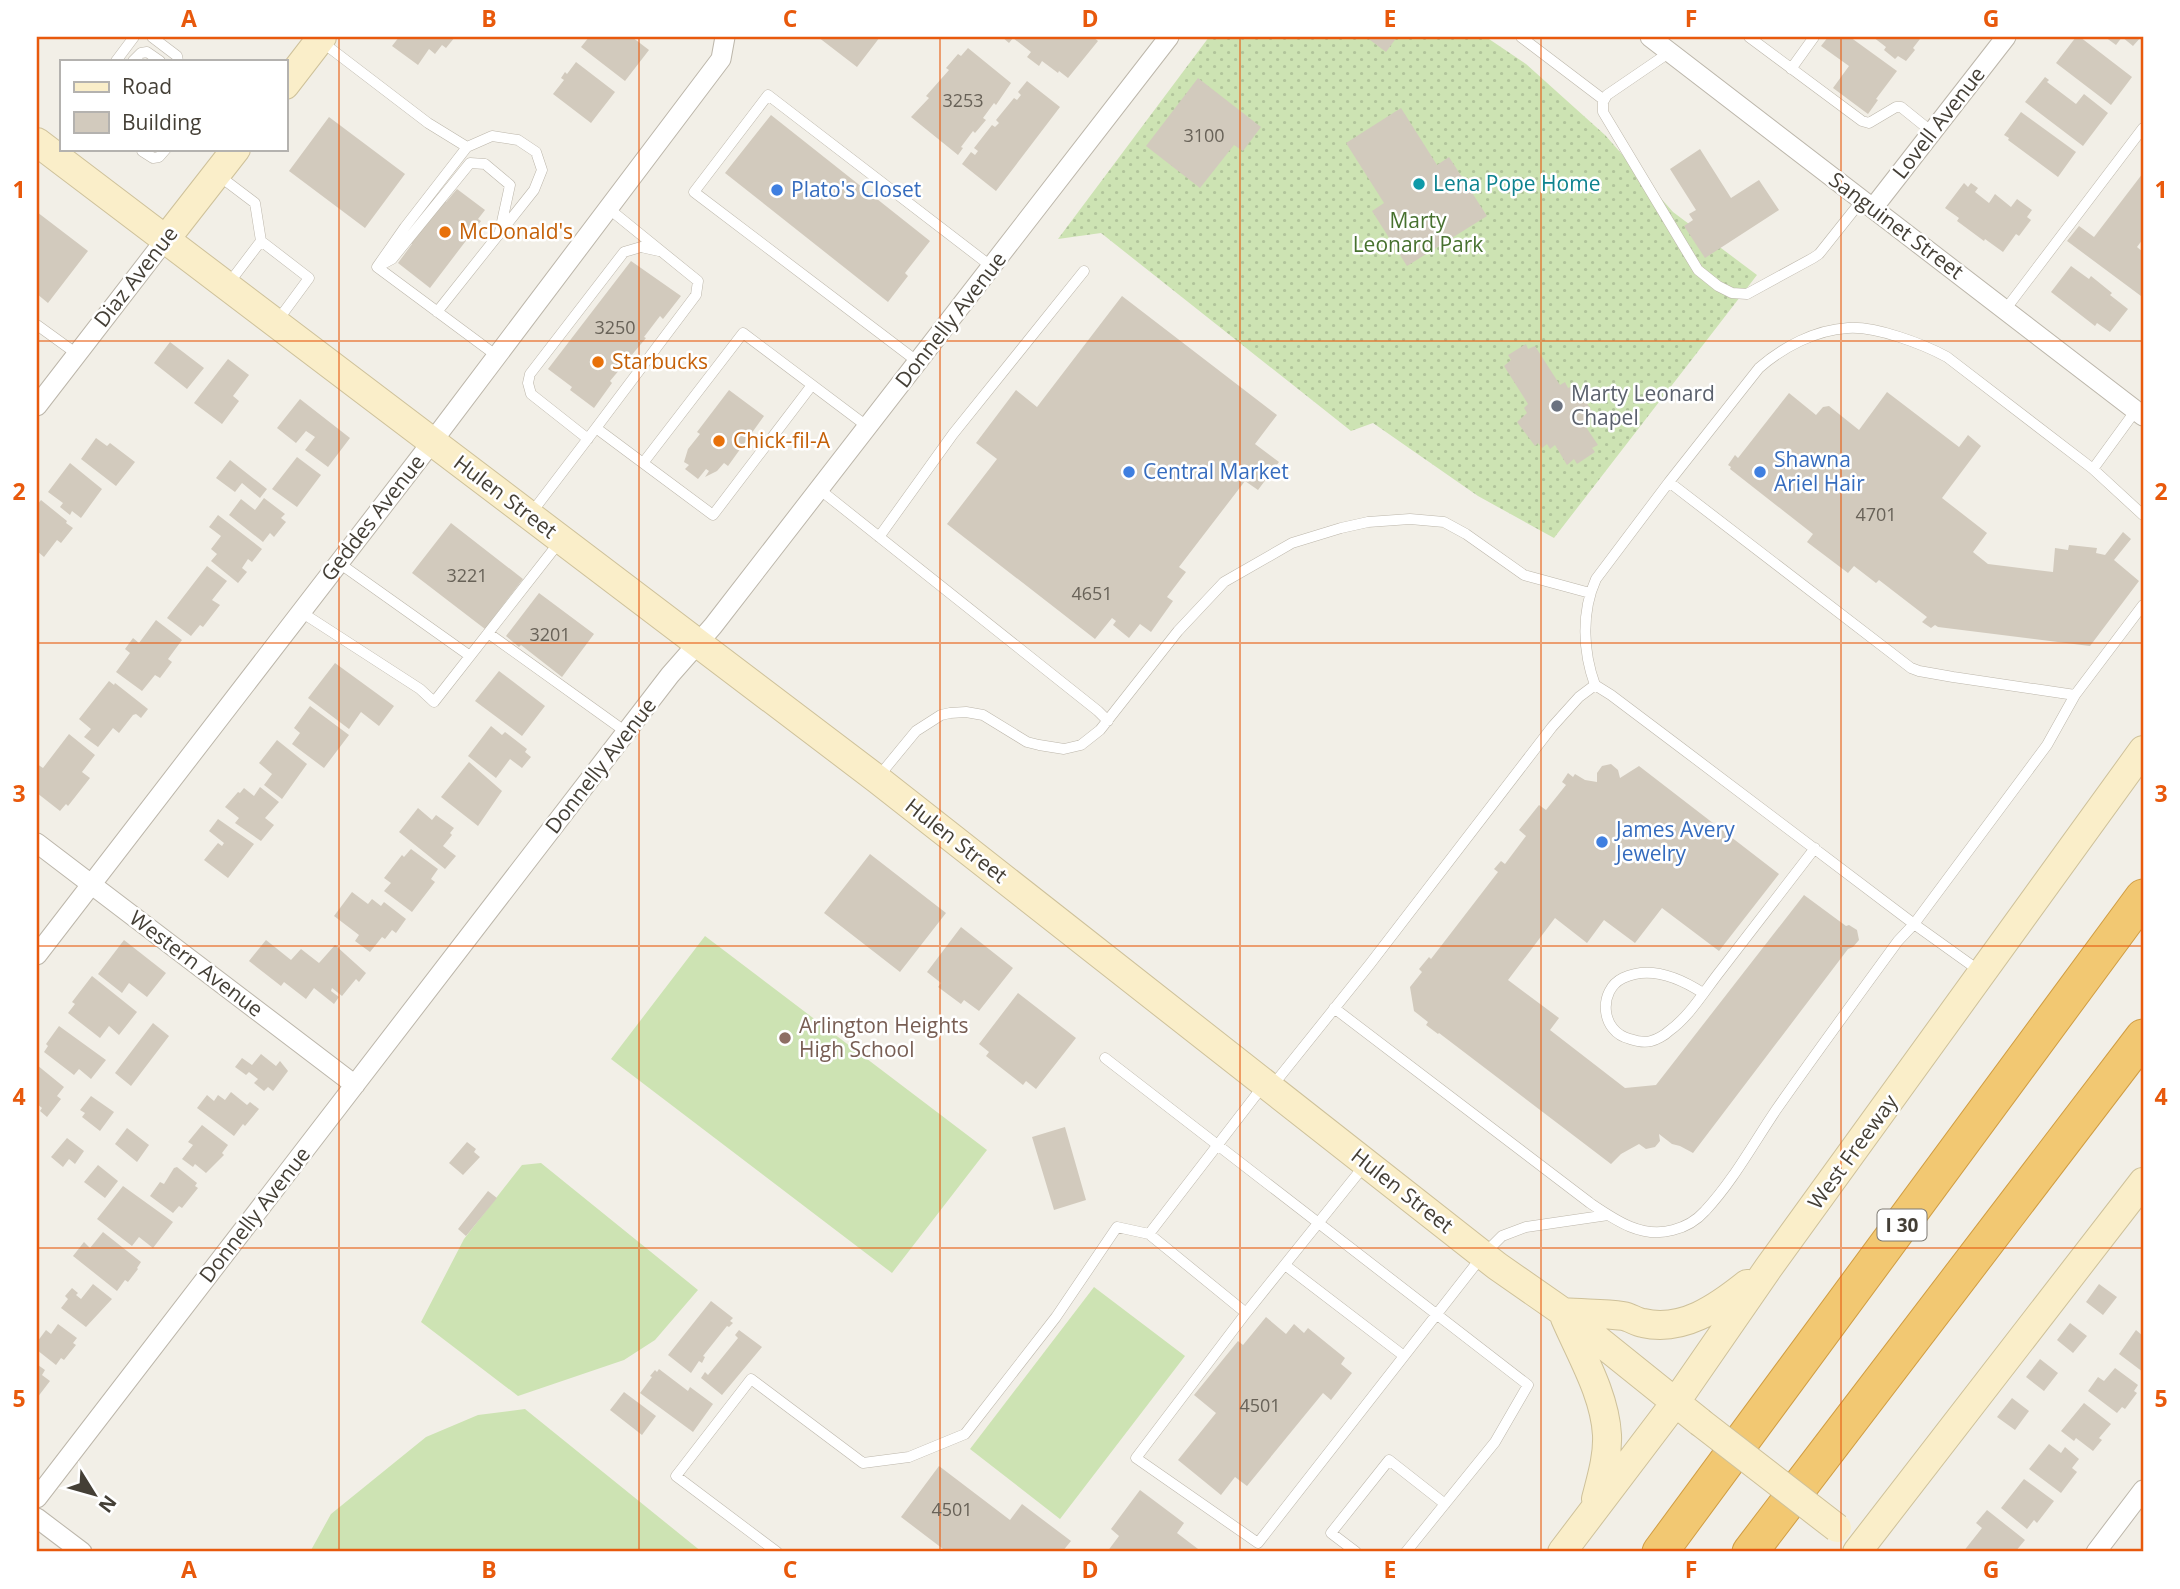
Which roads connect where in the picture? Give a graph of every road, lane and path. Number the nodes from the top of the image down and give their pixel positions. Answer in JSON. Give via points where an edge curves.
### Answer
{"nodes":[{"id":1,"x":134,"y":37,"type":"edge"},
{"id":2,"x":152,"y":37,"type":"edge"},
{"id":3,"x":725,"y":37,"type":"edge"},
{"id":4,"x":1169,"y":37,"type":"edge"},
{"id":5,"x":1521,"y":37,"type":"edge"},
{"id":6,"x":1650,"y":37,"type":"edge"},
{"id":7,"x":1749,"y":37,"type":"edge"},
{"id":8,"x":1814,"y":37,"type":"edge"},
{"id":9,"x":2006,"y":37,"type":"edge"},
{"id":10,"x":321,"y":38,"type":"edge"},
{"id":11,"x":1670,"y":52,"type":"junction"},
{"id":12,"x":117,"y":60,"type":"edge"},
{"id":13,"x":134,"y":60,"type":"edge"},
{"id":14,"x":159,"y":60,"type":"edge"},
{"id":15,"x":178,"y":60,"type":"edge"},
{"id":16,"x":1791,"y":69,"type":"junction"},
{"id":17,"x":287,"y":82,"type":"edge"},
{"id":18,"x":1604,"y":100,"type":"junction"},
{"id":19,"x":2143,"y":128,"type":"edge"},
{"id":20,"x":1932,"y":132,"type":"junction"},
{"id":21,"x":37,"y":142,"type":"edge"},
{"id":22,"x":467,"y":147,"type":"junction"},
{"id":23,"x":165,"y":150,"type":"edge"},
{"id":24,"x":235,"y":150,"type":"edge"},
{"id":25,"x":142,"y":151,"type":"dead end"},
{"id":26,"x":217,"y":174,"type":"junction"},
{"id":27,"x":1868,"y":204,"type":"junction"},
{"id":28,"x":608,"y":208,"type":"junction"},
{"id":29,"x":499,"y":235,"type":"junction"},
{"id":30,"x":165,"y":240,"type":"junction"},
{"id":31,"x":261,"y":242,"type":"junction"},
{"id":32,"x":663,"y":252,"type":"junction"},
{"id":33,"x":377,"y":267,"type":"junction"},
{"id":34,"x":992,"y":267,"type":"junction"},
{"id":35,"x":1084,"y":271,"type":"dead end"},
{"id":36,"x":226,"y":286,"type":"junction"},
{"id":37,"x":2005,"y":310,"type":"junction"},
{"id":38,"x":437,"y":312,"type":"junction"},
{"id":39,"x":275,"y":323,"type":"junction"},
{"id":40,"x":37,"y":326,"type":"edge"},
{"id":41,"x":77,"y":354,"type":"junction"},
{"id":42,"x":497,"y":356,"type":"junction"},
{"id":43,"x":918,"y":362,"type":"junction"},
{"id":44,"x":813,"y":385,"type":"junction"},
{"id":45,"x":37,"y":406,"type":"edge"},
{"id":46,"x":2141,"y":409,"type":"edge"},
{"id":47,"x":868,"y":427,"type":"junction"},
{"id":48,"x":596,"y":429,"type":"junction"},
{"id":49,"x":588,"y":439,"type":"junction"},
{"id":50,"x":432,"y":442,"type":"junction"},
{"id":51,"x":643,"y":463,"type":"junction"},
{"id":52,"x":2093,"y":469,"type":"junction"},
{"id":53,"x":1669,"y":482,"type":"junction"},
{"id":54,"x":820,"y":489,"type":"junction"},
{"id":55,"x":2143,"y":515,"type":"edge"},
{"id":56,"x":529,"y":516,"type":"junction"},
{"id":57,"x":879,"y":537,"type":"junction"},
{"id":58,"x":561,"y":540,"type":"junction"},
{"id":59,"x":339,"y":563,"type":"junction"},
{"id":60,"x":1590,"y":593,"type":"junction"},
{"id":61,"x":2143,"y":605,"type":"edge"},
{"id":62,"x":301,"y":612,"type":"junction"},
{"id":63,"x":488,"y":633,"type":"junction"},
{"id":64,"x":699,"y":644,"type":"junction"},
{"id":65,"x":470,"y":656,"type":"junction"},
{"id":66,"x":1595,"y":685,"type":"junction"},
{"id":67,"x":2075,"y":695,"type":"junction"},
{"id":68,"x":1108,"y":721,"type":"junction"},
{"id":69,"x":626,"y":732,"type":"junction"},
{"id":70,"x":2143,"y":750,"type":"edge"},
{"id":71,"x":877,"y":779,"type":"junction"},
{"id":72,"x":37,"y":844,"type":"edge"},
{"id":73,"x":1815,"y":848,"type":"junction"},
{"id":74,"x":91,"y":885,"type":"junction"},
{"id":75,"x":2143,"y":897,"type":"edge"},
{"id":76,"x":1914,"y":924,"type":"junction"},
{"id":77,"x":37,"y":955,"type":"edge"},
{"id":78,"x":1983,"y":974,"type":"junction"},
{"id":79,"x":1703,"y":993,"type":"junction"},
{"id":80,"x":1334,"y":1009,"type":"junction"},
{"id":81,"x":2143,"y":1037,"type":"edge"},
{"id":82,"x":1105,"y":1058,"type":"dead end"},
{"id":83,"x":355,"y":1085,"type":"junction"},
{"id":84,"x":1268,"y":1085,"type":"junction"},
{"id":85,"x":1218,"y":1145,"type":"junction"},
{"id":86,"x":1366,"y":1163,"type":"junction"},
{"id":87,"x":2143,"y":1182,"type":"edge"},
{"id":88,"x":1608,"y":1215,"type":"junction"},
{"id":89,"x":1318,"y":1223,"type":"junction"},
{"id":90,"x":1149,"y":1234,"type":"junction"},
{"id":91,"x":1483,"y":1255,"type":"junction"},
{"id":92,"x":1286,"y":1265,"type":"junction"},
{"id":93,"x":1769,"y":1267,"type":"junction"},
{"id":94,"x":1563,"y":1312,"type":"junction"},
{"id":95,"x":1246,"y":1313,"type":"junction"},
{"id":96,"x":1437,"y":1314,"type":"junction"},
{"id":97,"x":1404,"y":1356,"type":"junction"},
{"id":98,"x":1675,"y":1403,"type":"junction"},
{"id":99,"x":2143,"y":1490,"type":"edge"},
{"id":100,"x":37,"y":1498,"type":"edge"},
{"id":101,"x":1445,"y":1504,"type":"junction"},
{"id":102,"x":1591,"y":1514,"type":"junction"},
{"id":103,"x":37,"y":1518,"type":"edge"},
{"id":104,"x":1861,"y":1551,"type":"edge"},
{"id":105,"x":82,"y":1552,"type":"edge"},
{"id":106,"x":777,"y":1552,"type":"edge"},
{"id":107,"x":1356,"y":1552,"type":"edge"},
{"id":108,"x":1406,"y":1552,"type":"edge"},
{"id":109,"x":1562,"y":1552,"type":"edge"},
{"id":110,"x":1660,"y":1552,"type":"edge"},
{"id":111,"x":1750,"y":1552,"type":"edge"},
{"id":112,"x":2096,"y":1552,"type":"edge"}],
"edges":[{"from":1,"to":12,"type":"lane"},
{"from":2,"to":15,"type":"lane"},
{"from":3,"to":28,"type":"street","name":"Geddes Avenue","via":[[721,59]]},
{"from":4,"to":34,"type":"street","name":"Donnelly Avenue"},
{"from":5,"to":18,"type":"lane"},
{"from":6,"to":11,"type":"street","name":"Sanguinet Street"},
{"from":7,"to":16,"type":"lane"},
{"from":8,"to":16,"type":"lane"},
{"from":9,"to":20,"type":"street","name":"Lovell Avenue"},
{"from":10,"to":17,"type":"main road"},
{"from":10,"to":22,"type":"lane","via":[[428,123]]},
{"from":11,"to":18,"type":"lane"},
{"from":11,"to":27,"type":"street","name":"Sanguinet Street"},
{"from":13,"to":14,"type":"lane","via":[[147,52]]},
{"from":16,"to":20,"type":"lane","via":[[1854,117],[1869,123],[1901,107]]},
{"from":18,"to":27,"type":"lane","via":[[1603,112],[1698,270],[1732,293],[1746,294],[1819,254]]},
{"from":19,"to":37,"type":"lane"},
{"from":20,"to":27,"type":"street","name":"Lovell Avenue"},
{"from":21,"to":30,"type":"main road","name":"Hulen Street"},
{"from":22,"to":29,"type":"lane","via":[[492,136],[518,140],[536,152],[542,170],[534,190]]},
{"from":22,"to":33,"type":"lane"},
{"from":23,"to":25,"type":"lane","via":[[153,158]]},
{"from":24,"to":26,"type":"main road","name":"Diaz Avenue"},
{"from":26,"to":30,"type":"main road","name":"Diaz Avenue"},
{"from":26,"to":31,"type":"lane","via":[[255,203]]},
{"from":27,"to":37,"type":"street","name":"Sanguinet Street"},
{"from":28,"to":32,"type":"lane"},
{"from":28,"to":42,"type":"street","name":"Geddes Avenue"},
{"from":29,"to":33,"type":"lane","via":[[510,185],[485,164],[470,163],[393,259]]},
{"from":29,"to":38,"type":"lane"},
{"from":30,"to":36,"type":"main road","name":"Hulen Street"},
{"from":30,"to":41,"type":"street","name":"Diaz Avenue"},
{"from":31,"to":36,"type":"lane"},
{"from":31,"to":39,"type":"lane","via":[[309,278]]},
{"from":32,"to":48,"type":"lane","via":[[698,281],[696,295]]},
{"from":32,"to":49,"type":"lane","via":[[641,247],[624,252],[530,374],[531,394]]},
{"from":33,"to":38,"type":"lane"},
{"from":34,"to":43,"type":"street","name":"Donnelly Avenue"},
{"from":34,"to":43,"type":"lane","via":[[768,95],[694,192]]},
{"from":35,"to":57,"type":"lane","via":[[953,434]]},
{"from":36,"to":39,"type":"main road","name":"Hulen Street"},
{"from":37,"to":46,"type":"street","name":"Sanguinet Street"},
{"from":38,"to":42,"type":"lane"},
{"from":39,"to":50,"type":"main road","name":"Hulen Street"},
{"from":40,"to":41,"type":"lane"},
{"from":41,"to":45,"type":"street","name":"Diaz Avenue"},
{"from":42,"to":50,"type":"street","name":"Geddes Avenue"},
{"from":43,"to":47,"type":"street","name":"Donnelly Avenue"},
{"from":44,"to":47,"type":"lane"},
{"from":44,"to":51,"type":"lane","via":[[743,333]]},
{"from":44,"to":51,"type":"lane","via":[[713,515]]},
{"from":46,"to":52,"type":"lane"},
{"from":47,"to":54,"type":"street","name":"Donnelly Avenue"},
{"from":48,"to":49,"type":"lane"},
{"from":48,"to":51,"type":"lane"},
{"from":49,"to":56,"type":"lane"},
{"from":50,"to":56,"type":"main road","name":"Hulen Street"},
{"from":50,"to":59,"type":"street","name":"Geddes Avenue"},
{"from":52,"to":53,"type":"lane","via":[[1947,357],[1908,340],[1850,327],[1811,336],[1773,356],[1749,379]]},
{"from":52,"to":55,"type":"lane"},
{"from":53,"to":60,"type":"lane"},
{"from":53,"to":67,"type":"lane","via":[[1911,668]]},
{"from":54,"to":57,"type":"lane"},
{"from":54,"to":64,"type":"street","name":"Donnelly Avenue"},
{"from":56,"to":58,"type":"main road","name":"Hulen Street"},
{"from":57,"to":68,"type":"lane"},
{"from":58,"to":63,"type":"lane"},
{"from":58,"to":64,"type":"main road","name":"Hulen Street"},
{"from":59,"to":62,"type":"street","name":"Geddes Avenue"},
{"from":59,"to":65,"type":"lane"},
{"from":60,"to":66,"type":"lane","via":[[1586,644]]},
{"from":60,"to":68,"type":"lane","via":[[1524,575],[1457,528],[1433,520],[1381,520],[1325,532],[1280,549],[1224,582],[1187,620]]},
{"from":61,"to":67,"type":"lane"},
{"from":62,"to":65,"type":"lane","via":[[434,702]]},
{"from":62,"to":74,"type":"street","name":"Geddes Avenue"},
{"from":63,"to":65,"type":"lane"},
{"from":63,"to":69,"type":"lane"},
{"from":64,"to":69,"type":"street","name":"Donnelly Avenue"},
{"from":64,"to":71,"type":"main road","name":"Hulen Street"},
{"from":66,"to":73,"type":"lane"},
{"from":66,"to":80,"type":"lane","via":[[1552,727]]},
{"from":67,"to":76,"type":"lane","via":[[2047,745]]},
{"from":68,"to":71,"type":"lane","via":[[1088,741],[1063,748],[1027,742],[983,715],[941,715],[909,737]]},
{"from":69,"to":83,"type":"street","name":"Donnelly Avenue"},
{"from":70,"to":78,"type":"main road","name":"West Freeway"},
{"from":71,"to":84,"type":"main road","name":"Hulen Street"},
{"from":72,"to":74,"type":"street","name":"Western Avenue"},
{"from":73,"to":76,"type":"lane"},
{"from":73,"to":79,"type":"lane"},
{"from":74,"to":77,"type":"street","name":"Geddes Avenue"},
{"from":74,"to":83,"type":"street","name":"Western Avenue"},
{"from":75,"to":110,"type":"highway","number":"I 30"},
{"from":76,"to":78,"type":"lane"},
{"from":76,"to":88,"type":"lane","via":[[1705,1211],[1674,1230],[1654,1233],[1634,1229]]},
{"from":78,"to":93,"type":"main road","name":"West Freeway"},
{"from":79,"to":79,"type":"lane","via":[[1670,1031],[1651,1041],[1621,1037],[1609,1027],[1606,1006],[1621,979],[1654,973]]},
{"from":80,"to":84,"type":"lane"},
{"from":80,"to":88,"type":"lane"},
{"from":81,"to":111,"type":"highway"},
{"from":82,"to":85,"type":"lane"},
{"from":83,"to":100,"type":"street","name":"Donnelly Avenue"},
{"from":84,"to":85,"type":"lane"},
{"from":84,"to":86,"type":"main road","name":"Hulen Street"},
{"from":85,"to":89,"type":"lane"},
{"from":85,"to":90,"type":"lane"},
{"from":86,"to":89,"type":"lane"},
{"from":86,"to":91,"type":"main road","name":"Hulen Street"},
{"from":87,"to":104,"type":"main road"},
{"from":88,"to":91,"type":"lane","via":[[1526,1227],[1502,1236]]},
{"from":89,"to":92,"type":"lane"},
{"from":89,"to":96,"type":"lane"},
{"from":90,"to":95,"type":"lane"},
{"from":90,"to":106,"type":"lane","via":[[1116,1227],[1056,1317],[965,1434],[909,1457],[863,1462],[751,1379],[676,1476]]},
{"from":91,"to":94,"type":"main road","name":"Hulen Street"},
{"from":91,"to":96,"type":"lane"},
{"from":92,"to":95,"type":"lane"},
{"from":92,"to":97,"type":"lane"},
{"from":93,"to":94,"type":"main road","via":[[1710,1312],[1680,1323],[1642,1323],[1625,1316]]},
{"from":93,"to":98,"type":"main road","name":"West Freeway"},
{"from":94,"to":98,"type":"main road","name":"Hulen Street"},
{"from":94,"to":102,"type":"main road","via":[[1604,1412],[1606,1456]]},
{"from":95,"to":97,"type":"lane","via":[[1136,1458],[1258,1542]]},
{"from":96,"to":97,"type":"lane"},
{"from":96,"to":101,"type":"lane","via":[[1528,1385],[1494,1442]]},
{"from":98,"to":102,"type":"main road","name":"West Freeway"},
{"from":98,"to":104,"type":"main road","name":"Hulen Street","bridge":true},
{"from":99,"to":112,"type":"street"},
{"from":101,"to":107,"type":"lane","via":[[1389,1460],[1331,1533]]},
{"from":101,"to":108,"type":"lane"},
{"from":102,"to":109,"type":"main road","name":"West Freeway"},
{"from":103,"to":105,"type":"street"}]}
